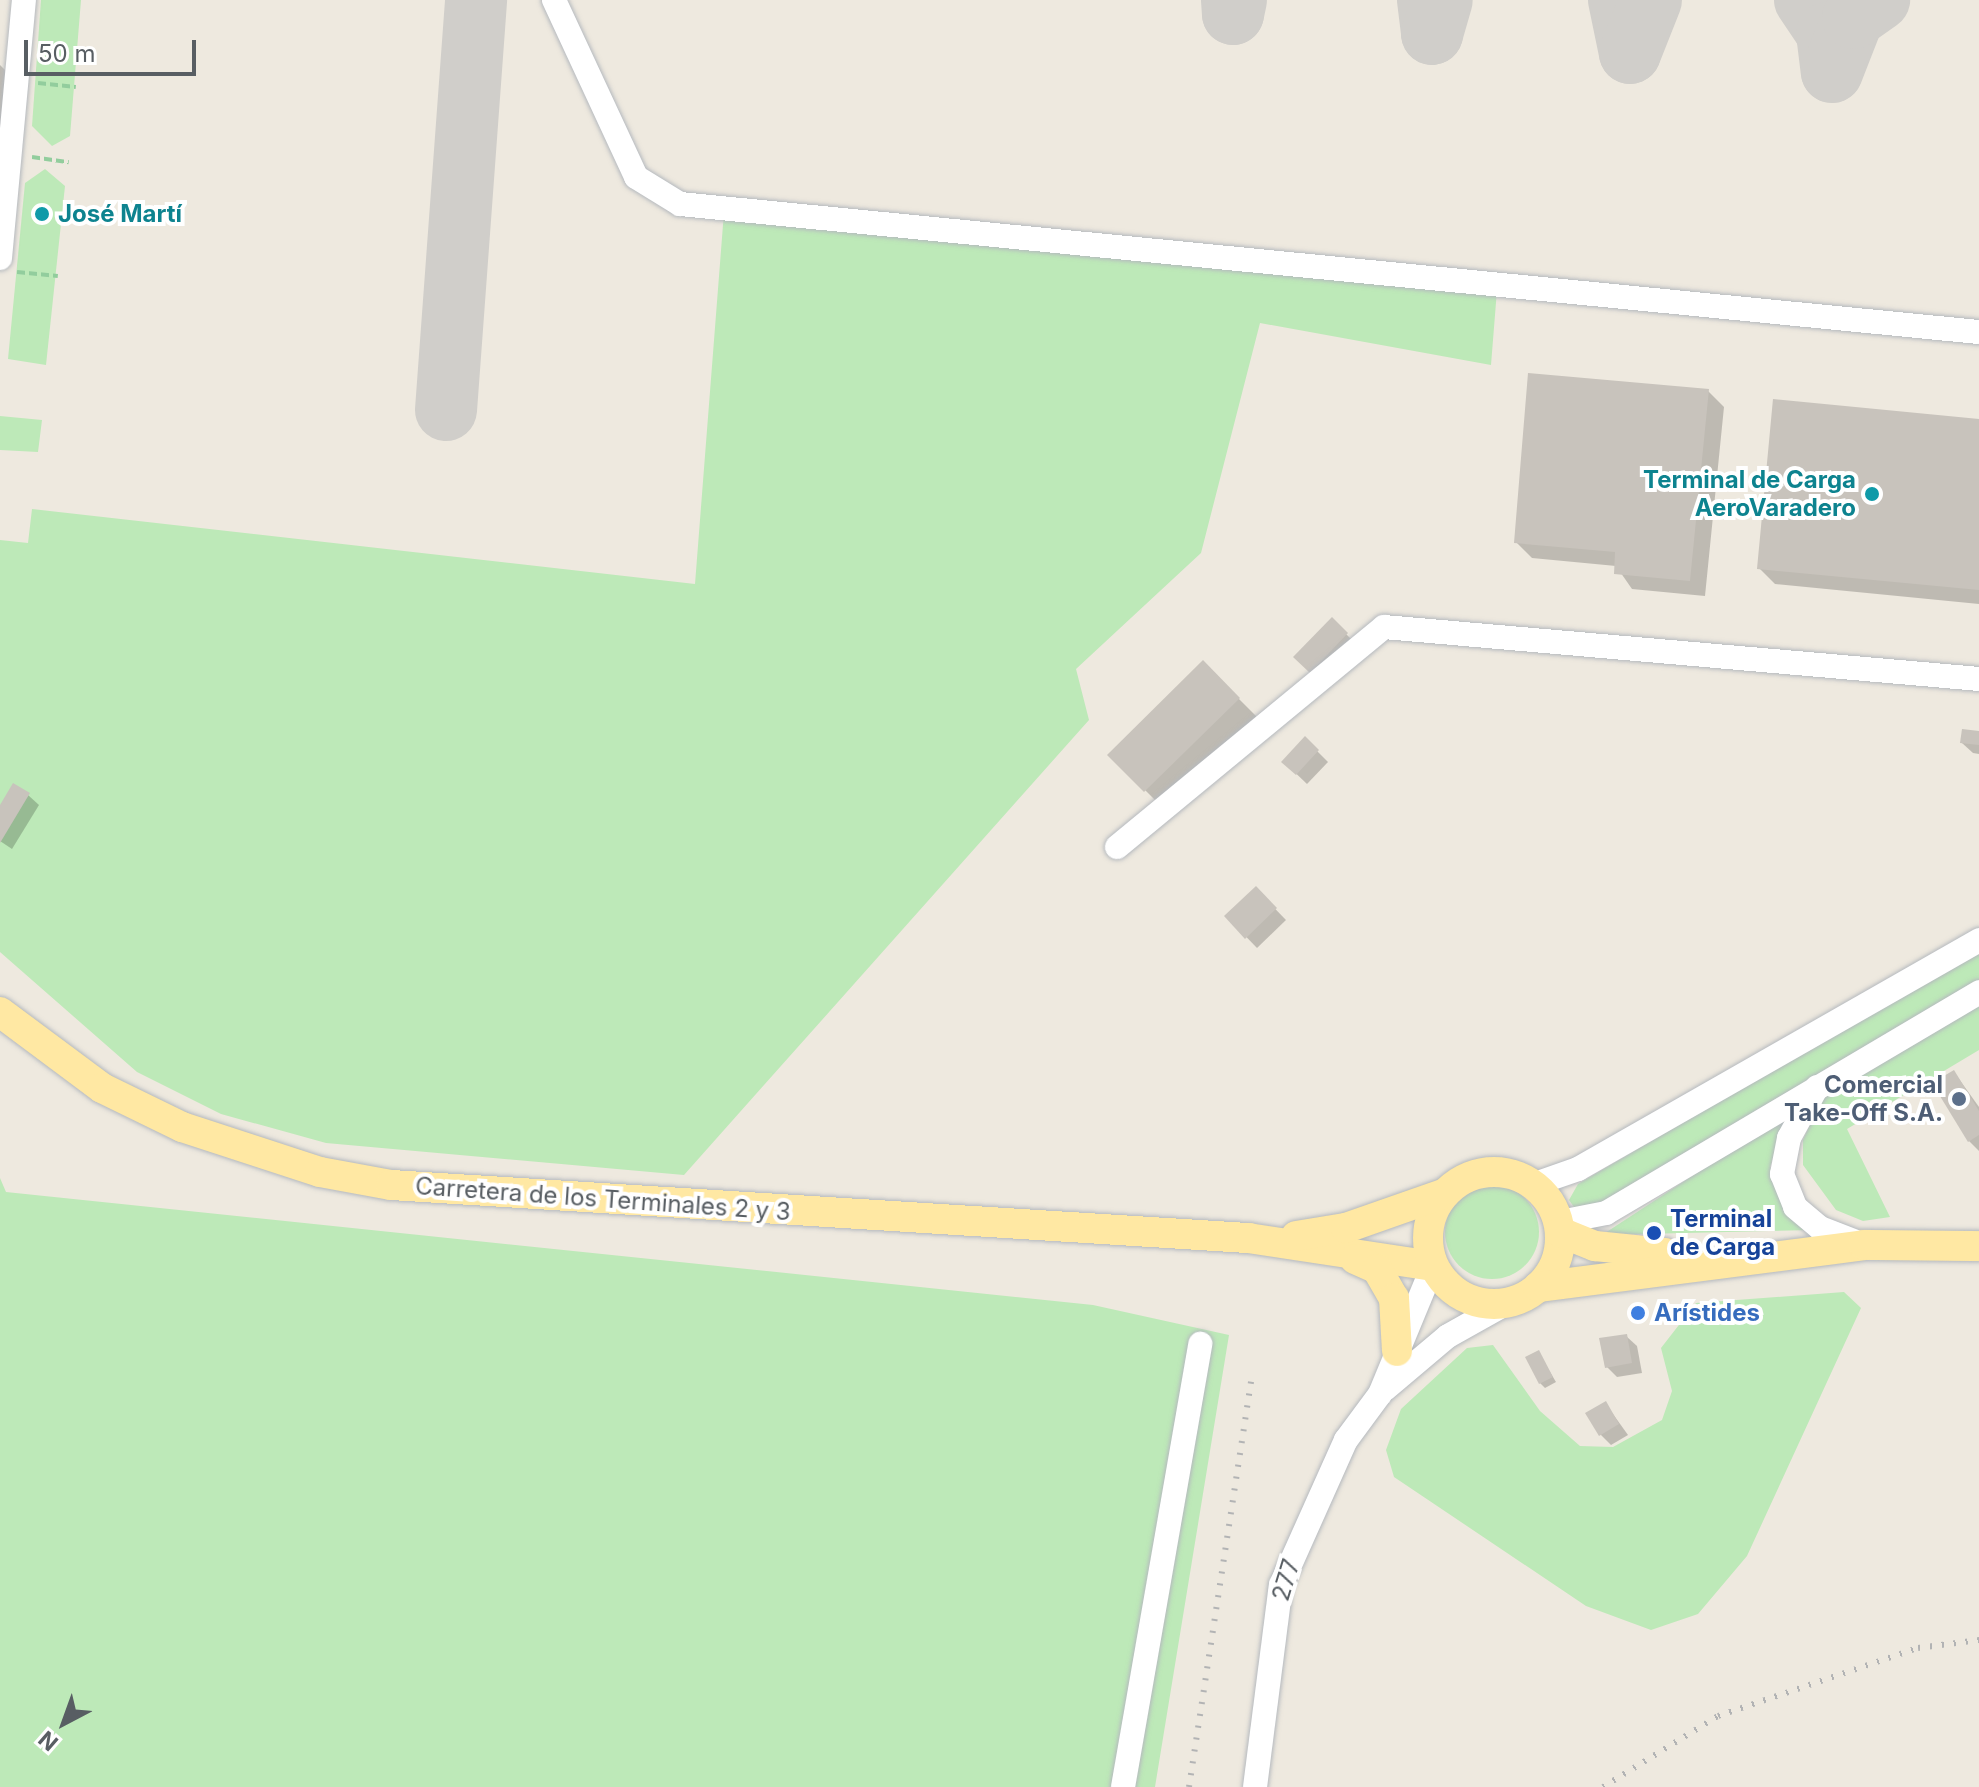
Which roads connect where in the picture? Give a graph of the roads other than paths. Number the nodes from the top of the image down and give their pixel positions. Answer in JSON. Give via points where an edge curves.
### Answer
{"nodes":[{"id":1,"x":24,"y":0,"type":"edge"},
{"id":2,"x":554,"y":0,"type":"edge"},
{"id":3,"x":5,"y":263,"type":"edge"},
{"id":4,"x":1979,"y":332,"type":"edge"},
{"id":5,"x":1979,"y":679,"type":"edge"},
{"id":6,"x":1117,"y":847,"type":"dead end"},
{"id":7,"x":1979,"y":940,"type":"edge"},
{"id":8,"x":1979,"y":992,"type":"edge"},
{"id":9,"x":0,"y":1012,"type":"edge"},
{"id":10,"x":1817,"y":1085,"type":"junction"},
{"id":11,"x":1535,"y":1184,"type":"junction"},
{"id":12,"x":1443,"y":1194,"type":"junction"},
{"id":13,"x":1560,"y":1227,"type":"junction"},
{"id":14,"x":1248,"y":1238,"type":"junction"},
{"id":15,"x":1864,"y":1245,"type":"junction"},
{"id":16,"x":1979,"y":1246,"type":"edge"},
{"id":17,"x":1338,"y":1253,"type":"junction"},
{"id":18,"x":1735,"y":1257,"type":"junction"},
{"id":19,"x":1433,"y":1266,"type":"junction"},
{"id":20,"x":1538,"y":1287,"type":"junction"},
{"id":21,"x":1507,"y":1303,"type":"junction"},
{"id":22,"x":1200,"y":1344,"type":"dead end"},
{"id":23,"x":1397,"y":1351,"type":"junction"},
{"id":24,"x":1380,"y":1394,"type":"junction"},
{"id":25,"x":1123,"y":1787,"type":"edge"},
{"id":26,"x":1255,"y":1787,"type":"edge"}],
"edges":[{"from":1,"to":3,"type":"street"},
{"from":2,"to":4,"type":"street","via":[[636,177],[680,204]]},
{"from":5,"to":6,"type":"street","via":[[1384,627]]},
{"from":7,"to":11,"type":"street","via":[[1578,1169]]},
{"from":8,"to":10,"type":"street"},
{"from":9,"to":14,"type":"main road","name":"Carretera de los Terminales 2 y 3","via":[[102,1088],[182,1127],[278,1160],[391,1185]]},
{"from":10,"to":13,"type":"street","via":[[1606,1213]]},
{"from":10,"to":15,"type":"street","via":[[1789,1138],[1782,1174],[1795,1207],[1820,1228]]},
{"from":11,"to":12,"type":"main road","via":[[1484,1172]]},
{"from":11,"to":13,"type":"main road"},
{"from":12,"to":14,"type":"main road","name":"Carretera de los Terminales 2 y 3","via":[[1316,1236]]},
{"from":12,"to":19,"type":"main road","via":[[1429,1221]]},
{"from":13,"to":18,"type":"main road","via":[[1595,1246]]},
{"from":13,"to":20,"type":"main road","via":[[1556,1261]]},
{"from":14,"to":17,"type":"main road","name":"Carretera de los Terminales 2 y 3"},
{"from":15,"to":16,"type":"main road"},
{"from":15,"to":18,"type":"main road"},
{"from":17,"to":19,"type":"main road","name":"Carretera de los Terminales 2 y 3"},
{"from":17,"to":23,"type":"main road","via":[[1377,1269],[1387,1283],[1399,1309]]},
{"from":18,"to":20,"type":"main road"},
{"from":19,"to":21,"type":"main road","via":[[1464,1297]]},
{"from":19,"to":23,"type":"street","name":"277"},
{"from":20,"to":21,"type":"main road"},
{"from":21,"to":24,"type":"street","name":"277","via":[[1448,1336]]},
{"from":22,"to":25,"type":"street"},
{"from":23,"to":24,"type":"street","name":"277"},
{"from":24,"to":26,"type":"street","name":"277","via":[[1346,1440],[1281,1585]]}]}
